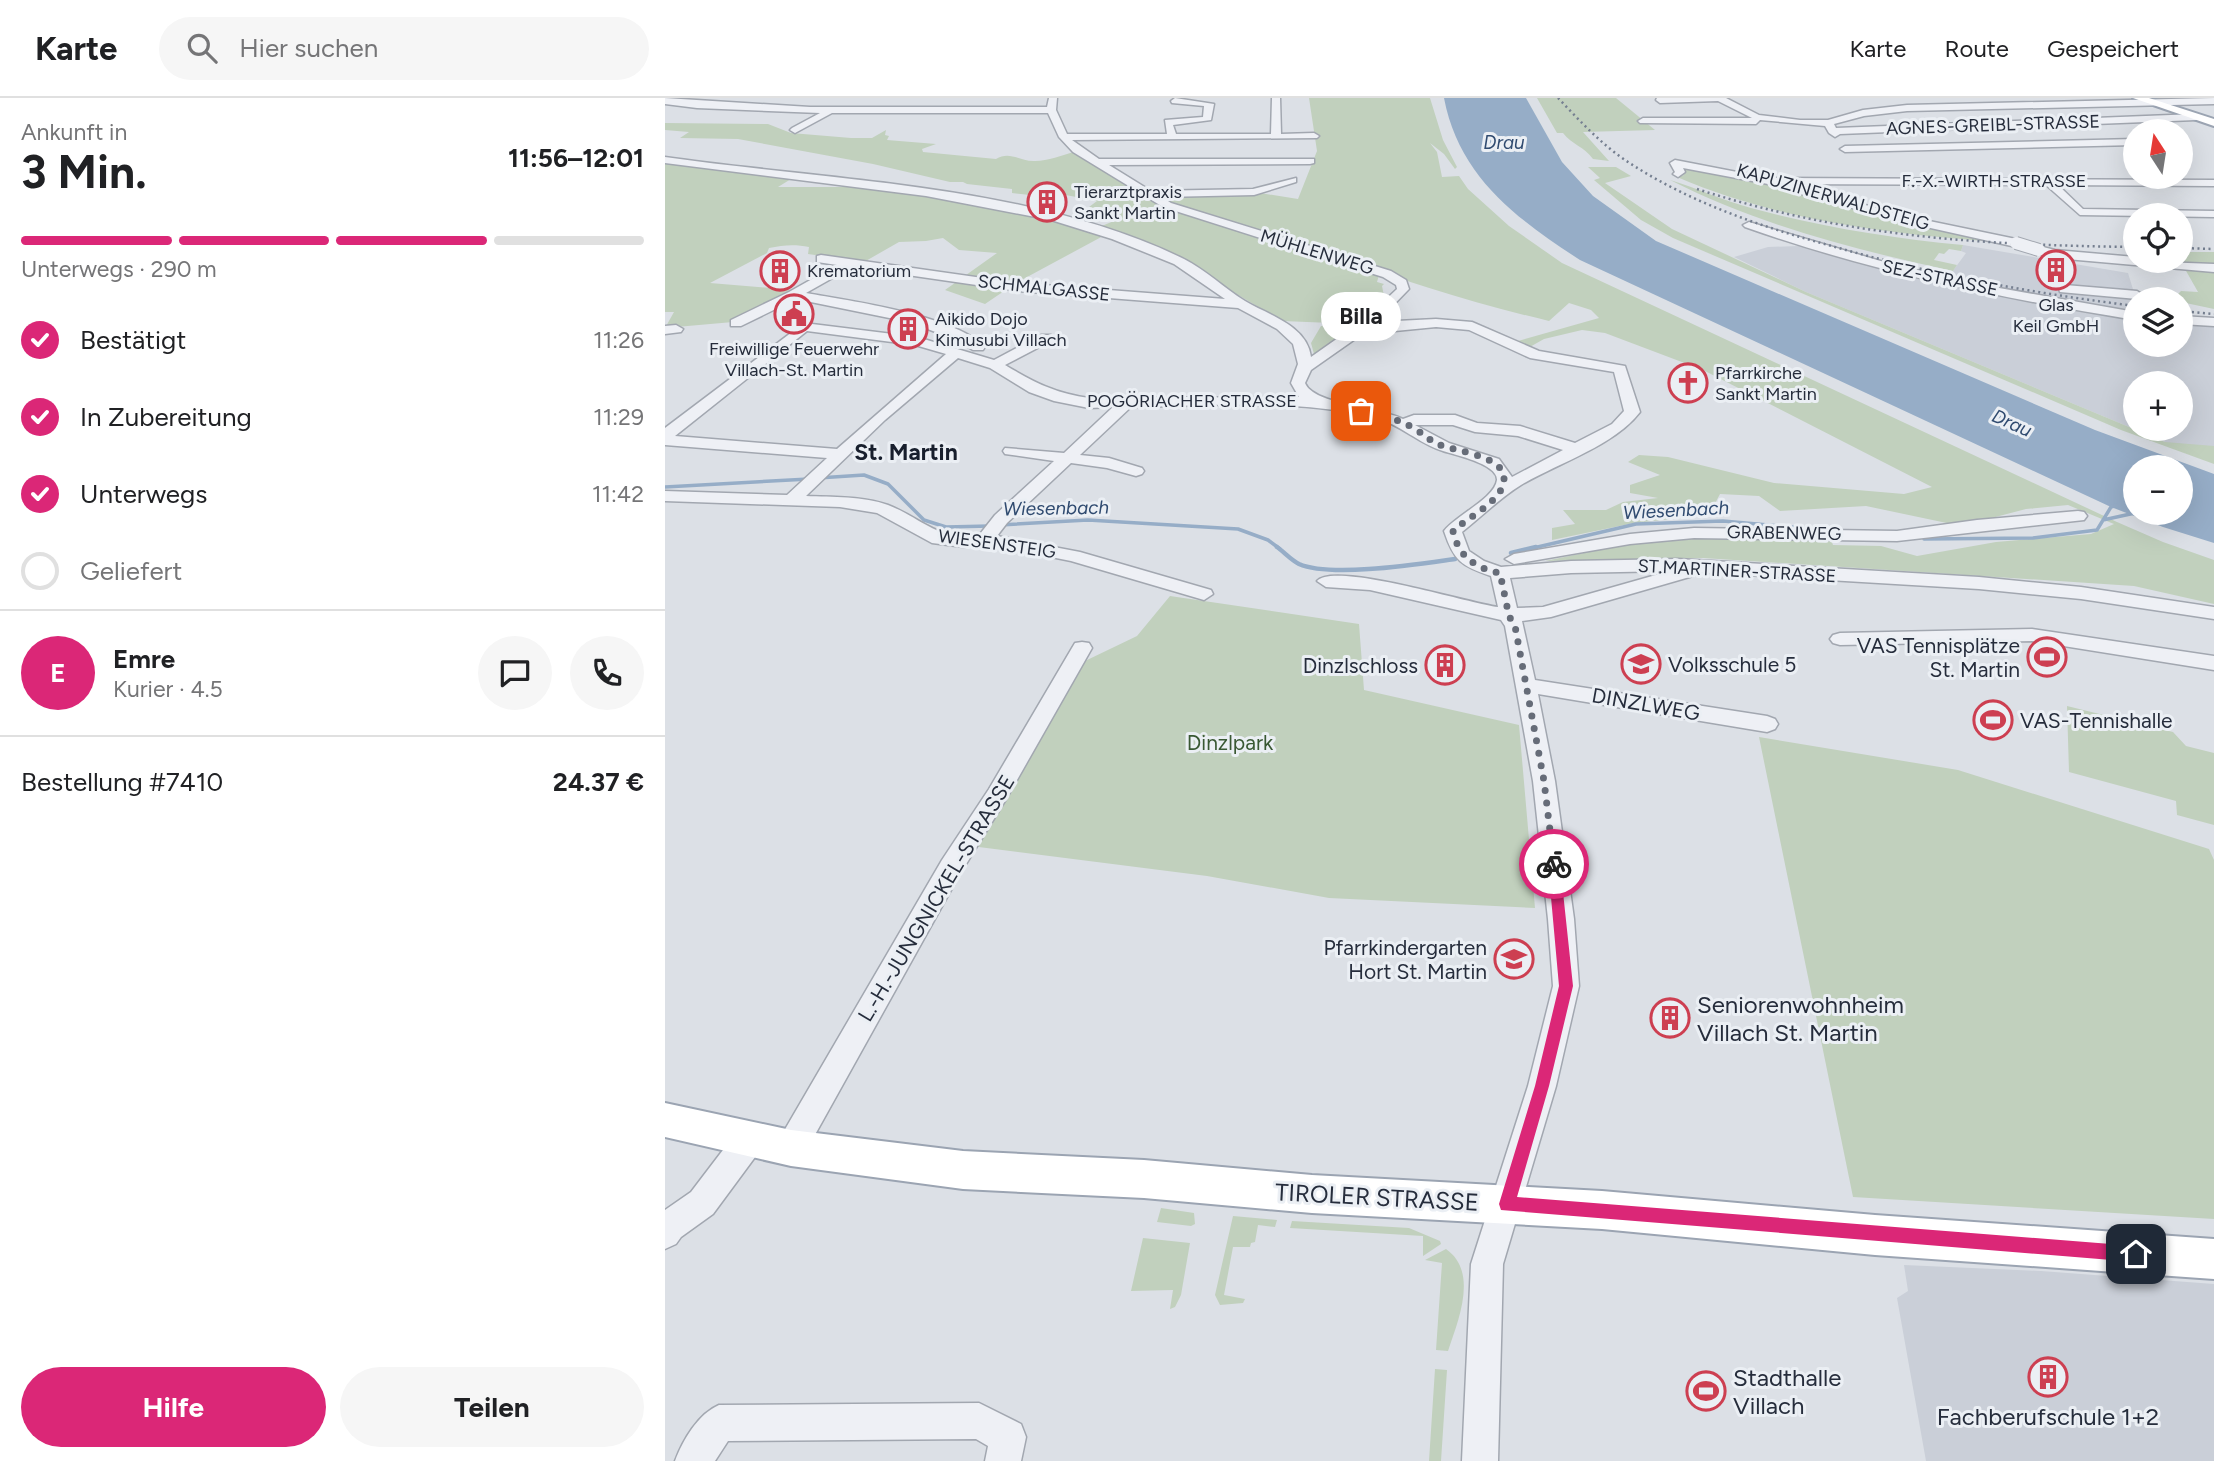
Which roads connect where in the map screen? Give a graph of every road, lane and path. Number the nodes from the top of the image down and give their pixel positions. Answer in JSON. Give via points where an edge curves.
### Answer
{"nodes":[{"id":1,"x":1276,"y":98,"type":"edge"},
{"id":2,"x":1720,"y":98,"type":"edge"},
{"id":3,"x":2020,"y":98,"type":"edge"},
{"id":4,"x":2038,"y":98,"type":"edge"},
{"id":5,"x":1204,"y":100,"type":"edge"},
{"id":6,"x":1660,"y":100,"type":"dead end"},
{"id":7,"x":2147,"y":100,"type":"edge"},
{"id":8,"x":665,"y":101,"type":"edge"},
{"id":9,"x":2214,"y":101,"type":"edge"},
{"id":10,"x":1175,"y":102,"type":"dead end"},
{"id":11,"x":1871,"y":103,"type":"dead end"},
{"id":12,"x":2048,"y":103,"type":"junction"},
{"id":13,"x":1052,"y":104,"type":"edge"},
{"id":14,"x":831,"y":110,"type":"junction"},
{"id":15,"x":1882,"y":110,"type":"junction"},
{"id":16,"x":2196,"y":117,"type":"junction"},
{"id":17,"x":1643,"y":121,"type":"dead end"},
{"id":18,"x":1773,"y":121,"type":"junction"},
{"id":19,"x":2214,"y":123,"type":"edge"},
{"id":20,"x":1102,"y":124,"type":"dead end"},
{"id":21,"x":2013,"y":124,"type":"joint"},
{"id":22,"x":1830,"y":127,"type":"junction"},
{"id":23,"x":795,"y":130,"type":"dead end"},
{"id":24,"x":1172,"y":136,"type":"junction"},
{"id":25,"x":1314,"y":136,"type":"dead end"},
{"id":26,"x":1064,"y":137,"type":"junction"},
{"id":27,"x":1105,"y":137,"type":"junction"},
{"id":28,"x":1276,"y":137,"type":"junction"},
{"id":29,"x":2123,"y":142,"type":"edge"},
{"id":30,"x":1845,"y":149,"type":"junction"},
{"id":31,"x":1699,"y":156,"type":"dead end"},
{"id":32,"x":665,"y":160,"type":"edge"},
{"id":33,"x":1310,"y":161,"type":"dead end"},
{"id":34,"x":1093,"y":162,"type":"junction"},
{"id":35,"x":831,"y":170,"type":"dead end"},
{"id":36,"x":1678,"y":174,"type":"dead end"},
{"id":37,"x":805,"y":179,"type":"junction"},
{"id":38,"x":2193,"y":179,"type":"edge"},
{"id":39,"x":1292,"y":180,"type":"dead end"},
{"id":40,"x":1878,"y":180,"type":"junction"},
{"id":41,"x":1773,"y":181,"type":"junction"},
{"id":42,"x":2047,"y":181,"type":"junction"},
{"id":43,"x":2199,"y":183,"type":"junction"},
{"id":44,"x":2214,"y":183,"type":"edge"},
{"id":45,"x":1147,"y":195,"type":"junction"},
{"id":46,"x":2214,"y":214,"type":"edge"},
{"id":47,"x":1969,"y":220,"type":"dead end"},
{"id":48,"x":1749,"y":225,"type":"dead end"},
{"id":49,"x":1982,"y":235,"type":"junction"},
{"id":50,"x":821,"y":259,"type":"dead end"},
{"id":51,"x":2123,"y":261,"type":"edge"},
{"id":52,"x":848,"y":264,"type":"junction"},
{"id":53,"x":2193,"y":268,"type":"edge"},
{"id":54,"x":2214,"y":268,"type":"edge"},
{"id":55,"x":2000,"y":279,"type":"dead end"},
{"id":56,"x":2031,"y":284,"type":"dead end"},
{"id":57,"x":2055,"y":288,"type":"dead end"},
{"id":58,"x":794,"y":295,"type":"junction"},
{"id":59,"x":2123,"y":296,"type":"edge"},
{"id":60,"x":1240,"y":304,"type":"junction"},
{"id":61,"x":2123,"y":314,"type":"edge"},
{"id":62,"x":2193,"y":321,"type":"edge"},
{"id":63,"x":2214,"y":322,"type":"edge"},
{"id":64,"x":736,"y":323,"type":"dead end"},
{"id":65,"x":1363,"y":326,"type":"junction"},
{"id":66,"x":1045,"y":338,"type":"dead end"},
{"id":67,"x":957,"y":352,"type":"junction"},
{"id":68,"x":993,"y":364,"type":"junction"},
{"id":69,"x":1306,"y":367,"type":"junction"},
{"id":70,"x":1314,"y":401,"type":"junction"},
{"id":71,"x":1127,"y":403,"type":"junction"},
{"id":72,"x":1403,"y":424,"type":"junction"},
{"id":73,"x":665,"y":438,"type":"edge"},
{"id":74,"x":1576,"y":449,"type":"junction"},
{"id":75,"x":1011,"y":451,"type":"dead end"},
{"id":76,"x":842,"y":454,"type":"junction"},
{"id":77,"x":1067,"y":458,"type":"junction"},
{"id":78,"x":1136,"y":471,"type":"dead end"},
{"id":79,"x":814,"y":478,"type":"joint"},
{"id":80,"x":1498,"y":495,"type":"junction"},
{"id":81,"x":665,"y":496,"type":"edge"},
{"id":82,"x":792,"y":500,"type":"junction"},
{"id":83,"x":2078,"y":516,"type":"dead end"},
{"id":84,"x":993,"y":529,"type":"junction"},
{"id":85,"x":1706,"y":566,"type":"junction"},
{"id":86,"x":1497,"y":572,"type":"junction"},
{"id":87,"x":1327,"y":581,"type":"dead end"},
{"id":88,"x":1204,"y":594,"type":"dead end"},
{"id":89,"x":2214,"y":613,"type":"edge"},
{"id":90,"x":1509,"y":616,"type":"junction"},
{"id":91,"x":1839,"y":639,"type":"dead end"},
{"id":92,"x":1082,"y":648,"type":"dead end"},
{"id":93,"x":2214,"y":663,"type":"edge"},
{"id":94,"x":1526,"y":685,"type":"junction"},
{"id":95,"x":1767,"y":724,"type":"dead end"},
{"id":96,"x":665,"y":1120,"type":"edge"},
{"id":97,"x":750,"y":1139,"type":"junction"},
{"id":98,"x":791,"y":1149,"type":"junction"},
{"id":99,"x":1507,"y":1204,"type":"junction"},
{"id":100,"x":665,"y":1233,"type":"edge"},
{"id":101,"x":2214,"y":1259,"type":"edge"},
{"id":102,"x":694,"y":1461,"type":"edge"},
{"id":103,"x":1003,"y":1461,"type":"edge"},
{"id":104,"x":1481,"y":1461,"type":"edge"}],
"edges":[{"from":1,"to":28,"type":"street"},
{"from":2,"to":6,"type":"street"},
{"from":2,"to":18,"type":"street"},
{"from":3,"to":12,"type":"street"},
{"from":4,"to":12,"type":"street"},
{"from":5,"to":10,"type":"street"},
{"from":5,"to":24,"type":"street","via":[[1209,104],[1208,118],[1168,122]]},
{"from":7,"to":9,"type":"street"},
{"from":7,"to":12,"type":"street"},
{"from":7,"to":16,"type":"main road"},
{"from":8,"to":14,"type":"street"},
{"from":11,"to":15,"type":"street"},
{"from":12,"to":15,"type":"street"},
{"from":13,"to":14,"type":"street"},
{"from":13,"to":26,"type":"street","name":"MÜHLENWEG"},
{"from":14,"to":23,"type":"street"},
{"from":15,"to":22,"type":"street","via":[[1844,117]]},
{"from":16,"to":19,"type":"main road"},
{"from":16,"to":21,"type":"street","name":"AGNES-GREIBL-STRASSE"},
{"from":17,"to":18,"type":"street"},
{"from":18,"to":22,"type":"street"},
{"from":20,"to":27,"type":"street"},
{"from":21,"to":22,"type":"street","name":"AGNES-GREIBL-STRASSE"},
{"from":22,"to":30,"type":"street"},
{"from":24,"to":27,"type":"street"},
{"from":24,"to":28,"type":"street"},
{"from":25,"to":28,"type":"street"},
{"from":26,"to":27,"type":"street"},
{"from":26,"to":34,"type":"street","name":"MÜHLENWEG"},
{"from":29,"to":30,"type":"street"},
{"from":30,"to":40,"type":"street"},
{"from":31,"to":41,"type":"street","name":"KAPUZINERWALDSTEIG"},
{"from":32,"to":37,"type":"street"},
{"from":33,"to":34,"type":"street"},
{"from":34,"to":45,"type":"street","name":"MÜHLENWEG"},
{"from":35,"to":37,"type":"street"},
{"from":36,"to":41,"type":"street","via":[[1675,163]]},
{"from":37,"to":60,"type":"street","via":[[938,194],[1053,217],[1122,238],[1181,263]]},
{"from":38,"to":43,"type":"street"},
{"from":39,"to":45,"type":"street","via":[[1254,192]]},
{"from":40,"to":41,"type":"street","name":"F.-X.-WIRTH-STRASSE"},
{"from":40,"to":42,"type":"street","name":"F.-X.-WIRTH-STRASSE"},
{"from":41,"to":49,"type":"street","name":"KAPUZINERWALDSTEIG","via":[[1908,220]]},
{"from":42,"to":43,"type":"street","name":"F.-X.-WIRTH-STRASSE"},
{"from":42,"to":46,"type":"street","via":[[2080,212]]},
{"from":43,"to":44,"type":"street","name":"F.-X.-WIRTH-STRASSE"},
{"from":45,"to":65,"type":"street","name":"MÜHLENWEG","via":[[1191,214],[1402,283],[1403,289]]},
{"from":47,"to":49,"type":"street"},
{"from":48,"to":61,"type":"street","name":"SEZ-STRASSE","via":[[1908,272]]},
{"from":49,"to":51,"type":"street","name":"KAPUZINERWALDSTEIG","bridge":true,"via":[[2055,254]]},
{"from":50,"to":52,"type":"street","name":"SCHMALGASSE"},
{"from":52,"to":58,"type":"street"},
{"from":52,"to":60,"type":"street","name":"SCHMALGASSE","via":[[1018,287]]},
{"from":53,"to":54,"type":"street"},
{"from":55,"to":56,"type":"street"},
{"from":57,"to":59,"type":"street"},
{"from":58,"to":64,"type":"street"},
{"from":58,"to":68,"type":"street","via":[[853,305],[940,330],[973,344],[987,353]]},
{"from":60,"to":69,"type":"street","via":[[1277,323],[1300,344]]},
{"from":62,"to":63,"type":"street"},
{"from":65,"to":69,"type":"street","name":"MÜHLENWEG"},
{"from":65,"to":74,"type":"street","via":[[1472,326],[1535,355],[1620,369],[1632,412],[1618,427]]},
{"from":66,"to":68,"type":"street"},
{"from":67,"to":68,"type":"street","name":"POGÖRIACHER STRASSE"},
{"from":67,"to":73,"type":"street","name":"POGÖRIACHER STRASSE","via":[[917,341],[804,327]]},
{"from":67,"to":76,"type":"street"},
{"from":68,"to":71,"type":"street","name":"POGÖRIACHER STRASSE","via":[[1034,390],[1059,398]]},
{"from":69,"to":70,"type":"street","via":[[1298,383]]},
{"from":70,"to":71,"type":"street","name":"POGÖRIACHER STRASSE"},
{"from":70,"to":72,"type":"street","via":[[1384,415]]},
{"from":71,"to":77,"type":"street"},
{"from":72,"to":74,"type":"street","via":[[1455,420],[1475,427],[1520,430]]},
{"from":72,"to":80,"type":"street","via":[[1443,446],[1493,462],[1505,480]]},
{"from":73,"to":76,"type":"street","name":"POGÖRIACHER STRASSE"},
{"from":74,"to":80,"type":"street"},
{"from":75,"to":77,"type":"street"},
{"from":76,"to":79,"type":"street"},
{"from":77,"to":78,"type":"street"},
{"from":77,"to":84,"type":"street"},
{"from":79,"to":82,"type":"street"},
{"from":80,"to":86,"type":"street","via":[[1453,531],[1461,554]]},
{"from":81,"to":82,"type":"street","name":"WIESENSTEIG"},
{"from":82,"to":84,"type":"street","name":"WIESENSTEIG","via":[[882,509],[938,539],[964,542]]},
{"from":83,"to":86,"type":"street","name":"GRABENWEG","via":[[1897,536],[1719,532],[1630,539],[1513,559]]},
{"from":84,"to":88,"type":"street","name":"WIESENSTEIG"},
{"from":85,"to":86,"type":"street","name":"ST.MARTINER-STRASSE"},
{"from":85,"to":89,"type":"street","name":"ST.MARTINER-STRASSE","via":[[1979,583]]},
{"from":85,"to":90,"type":"street","via":[[1544,613]]},
{"from":86,"to":90,"type":"street"},
{"from":87,"to":90,"type":"street","via":[[1369,584]]},
{"from":90,"to":94,"type":"street"},
{"from":91,"to":93,"type":"street","via":[[2032,635]]},
{"from":92,"to":98,"type":"street","name":"L.-H.-JUNGNICKEL-STRASSE"},
{"from":94,"to":95,"type":"street","name":"DINZLWEG"},
{"from":94,"to":99,"type":"street","via":[[1546,794],[1566,986]]},
{"from":96,"to":97,"type":"main road","name":"TIROLER STRASSE"},
{"from":97,"to":98,"type":"main road","name":"TIROLER STRASSE"},
{"from":97,"to":100,"type":"street","via":[[702,1203]]},
{"from":98,"to":99,"type":"main road","name":"TIROLER STRASSE","via":[[963,1170]]},
{"from":99,"to":101,"type":"main road","name":"TIROLER STRASSE"},
{"from":99,"to":104,"type":"street","via":[[1487,1265]]},
{"from":102,"to":103,"type":"street","via":[[719,1423],[979,1421],[1008,1437]]}]}
